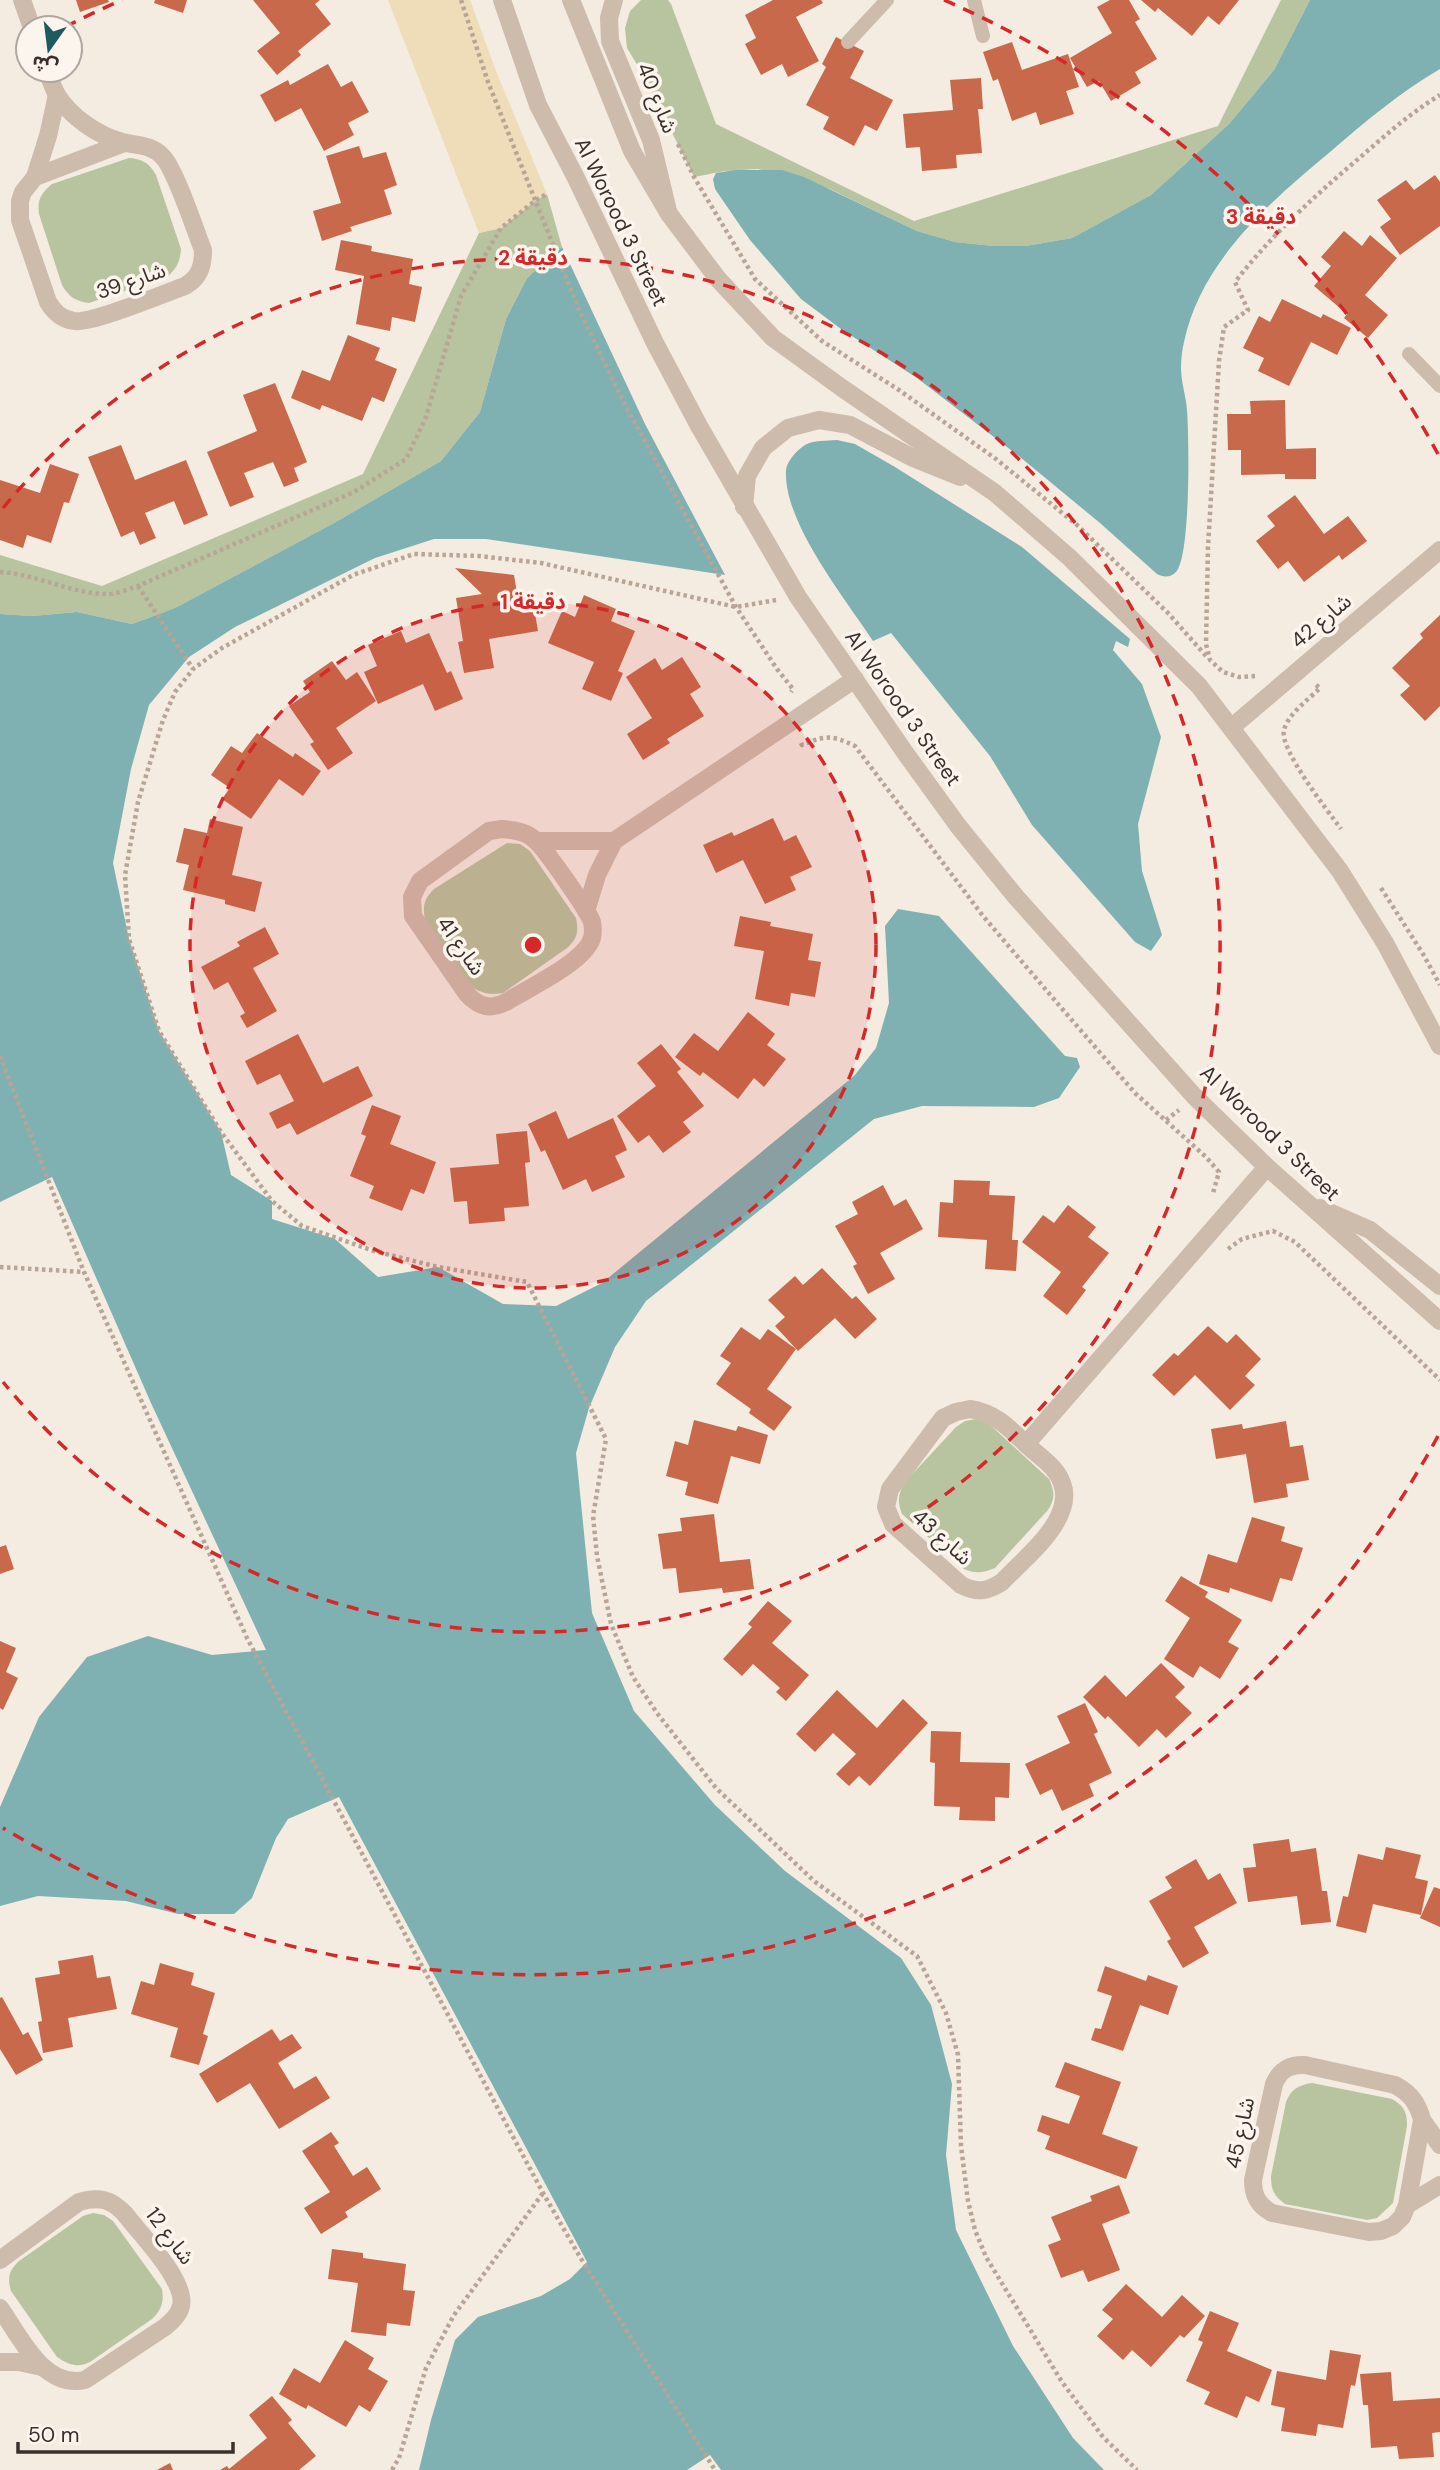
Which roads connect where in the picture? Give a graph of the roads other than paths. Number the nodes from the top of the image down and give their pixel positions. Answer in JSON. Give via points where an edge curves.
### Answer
{"nodes":[{"id":1,"x":502,"y":0,"type":"edge"},
{"id":2,"x":571,"y":0,"type":"edge"},
{"id":3,"x":614,"y":0,"type":"edge"},
{"id":4,"x":887,"y":0,"type":"edge"},
{"id":5,"x":974,"y":0,"type":"edge"},
{"id":6,"x":983,"y":36,"type":"dead end"},
{"id":7,"x":848,"y":42,"type":"dead end"},
{"id":8,"x":53,"y":84,"type":"edge"},
{"id":9,"x":57,"y":95,"type":"junction"},
{"id":10,"x":124,"y":143,"type":"junction"},
{"id":11,"x":35,"y":177,"type":"junction"},
{"id":12,"x":669,"y":215,"type":"junction"},
{"id":13,"x":1409,"y":354,"type":"dead end"},
{"id":14,"x":1440,"y":386,"type":"edge"},
{"id":15,"x":995,"y":493,"type":"junction"},
{"id":16,"x":744,"y":507,"type":"junction"},
{"id":17,"x":1440,"y":550,"type":"edge"},
{"id":18,"x":855,"y":679,"type":"junction"},
{"id":19,"x":1232,"y":727,"type":"junction"},
{"id":20,"x":537,"y":841,"type":"junction"},
{"id":21,"x":614,"y":841,"type":"junction"},
{"id":22,"x":586,"y":911,"type":"junction"},
{"id":23,"x":1440,"y":1046,"type":"edge"},
{"id":24,"x":1267,"y":1167,"type":"junction"},
{"id":25,"x":1310,"y":1204,"type":"junction"},
{"id":26,"x":1440,"y":1286,"type":"edge"},
{"id":27,"x":1440,"y":1321,"type":"edge"},
{"id":28,"x":1026,"y":1444,"type":"junction"},
{"id":29,"x":1422,"y":2120,"type":"junction"},
{"id":30,"x":1440,"y":2144,"type":"edge"},
{"id":31,"x":1440,"y":2185,"type":"edge"},
{"id":32,"x":1407,"y":2205,"type":"junction"},
{"id":33,"x":0,"y":2260,"type":"edge"},
{"id":34,"x":0,"y":2308,"type":"edge"},
{"id":35,"x":0,"y":2362,"type":"edge"},
{"id":36,"x":42,"y":2367,"type":"junction"}],
"edges":[{"from":1,"to":16,"type":"street","name":"Al Worood 3 Street","via":[[538,105],[655,343]]},
{"from":2,"to":12,"type":"street","name":"Al Worood 3 Street","via":[[632,151]]},
{"from":3,"to":12,"type":"street","name":"شارع 40","via":[[610,41],[651,140]]},
{"from":4,"to":7,"type":"lane"},
{"from":5,"to":6,"type":"lane"},
{"from":8,"to":9,"type":"street","name":"شارع 39"},
{"from":9,"to":10,"type":"street","name":"شارع 39","via":[[85,124]]},
{"from":9,"to":11,"type":"street","name":"شارع 39"},
{"from":10,"to":11,"type":"street"},
{"from":10,"to":11,"type":"street","name":"شارع 39","via":[[144,145],[169,163],[203,250],[200,272],[185,286],[85,321],[54,312],[20,220],[23,192]]},
{"from":12,"to":15,"type":"street","name":"Al Worood 3 Street","via":[[718,279],[773,338]]},
{"from":13,"to":14,"type":"lane"},
{"from":15,"to":16,"type":"street","via":[[850,425],[819,420],[788,428],[763,448],[747,476]]},
{"from":15,"to":19,"type":"street","name":"Al Worood 3 Street","via":[[1123,609],[1199,686]]},
{"from":16,"to":18,"type":"street","name":"Al Worood 3 Street"},
{"from":17,"to":19,"type":"street","name":"شارع 42"},
{"from":18,"to":21,"type":"street","name":"شارع 41"},
{"from":18,"to":24,"type":"street","name":"Al Worood 3 Street","via":[[951,817],[1016,897],[1195,1097]]},
{"from":19,"to":23,"type":"street","name":"Al Worood 3 Street","via":[[1340,871]]},
{"from":20,"to":21,"type":"street","name":"شارع 41"},
{"from":20,"to":22,"type":"street","name":"شارع 41"},
{"from":20,"to":22,"type":"street","name":"شارع 41","via":[[516,830],[489,831],[415,888],[413,916],[467,994],[475,1003],[496,1007],[572,961],[592,939],[593,924]]},
{"from":21,"to":22,"type":"street","name":"شارع 41"},
{"from":24,"to":25,"type":"street","name":"Al Worood 3 Street"},
{"from":24,"to":28,"type":"street"},
{"from":25,"to":26,"type":"street","via":[[1370,1230]]},
{"from":25,"to":27,"type":"street","name":"Al Worood 3 Street"},
{"from":28,"to":28,"type":"street","name":"شارع 43","via":[[990,1414],[970,1409],[956,1412],[943,1418],[887,1497],[893,1524],[971,1590],[982,1591],[1002,1582],[1058,1522],[1063,1509],[1065,1496],[1056,1471]]},
{"from":29,"to":30,"type":"street","name":"شارع 45"},
{"from":29,"to":32,"type":"street"},
{"from":29,"to":32,"type":"street","name":"شارع 45","via":[[1413,2099],[1395,2085],[1294,2064],[1274,2084],[1254,2180],[1256,2200],[1272,2213],[1368,2232],[1393,2226]]},
{"from":31,"to":32,"type":"street","name":"شارع 45"},
{"from":33,"to":36,"type":"street","name":"شارع 12","via":[[79,2202],[105,2199],[117,2204],[181,2291],[182,2305],[176,2318],[85,2380],[63,2380]]},
{"from":34,"to":36,"type":"street","name":"شارع 12"},
{"from":35,"to":36,"type":"street","name":"شارع 12"}]}
